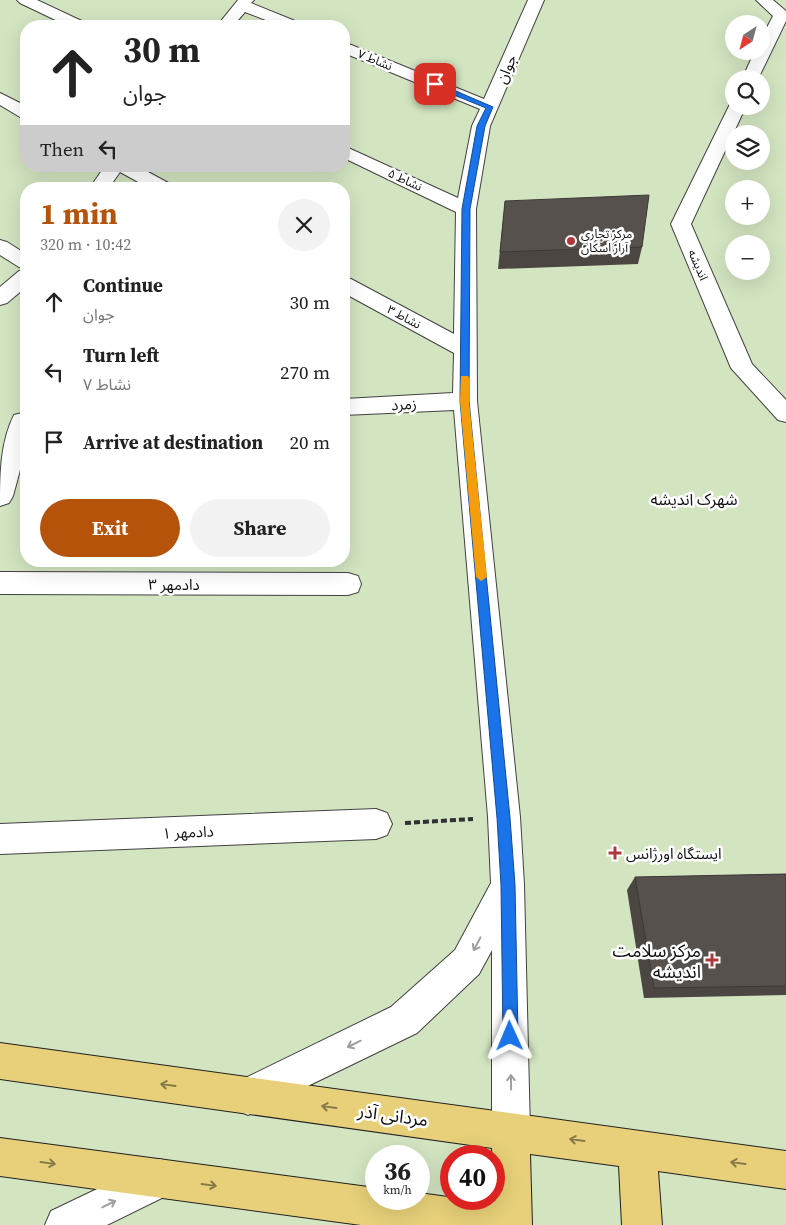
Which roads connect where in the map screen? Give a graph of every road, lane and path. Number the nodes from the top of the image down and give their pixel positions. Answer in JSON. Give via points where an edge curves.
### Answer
{"nodes":[{"id":1,"x":25,"y":0,"type":"edge"},
{"id":2,"x":536,"y":0,"type":"edge"},
{"id":3,"x":764,"y":0,"type":"edge"},
{"id":4,"x":244,"y":2,"type":"edge"},
{"id":5,"x":67,"y":20,"type":"edge"},
{"id":6,"x":230,"y":20,"type":"edge"},
{"id":7,"x":282,"y":20,"type":"edge"},
{"id":8,"x":350,"y":49,"type":"edge"},
{"id":9,"x":754,"y":70,"type":"edge"},
{"id":10,"x":0,"y":98,"type":"edge"},
{"id":11,"x":490,"y":107,"type":"junction"},
{"id":12,"x":20,"y":110,"type":"edge"},
{"id":13,"x":733,"y":115,"type":"edge"},
{"id":14,"x":350,"y":154,"type":"edge"},
{"id":15,"x":134,"y":172,"type":"edge"},
{"id":16,"x":152,"y":182,"type":"edge"},
{"id":17,"x":466,"y":209,"type":"junction"},
{"id":18,"x":0,"y":246,"type":"edge"},
{"id":19,"x":20,"y":260,"type":"edge"},
{"id":20,"x":20,"y":281,"type":"edge"},
{"id":21,"x":350,"y":287,"type":"edge"},
{"id":22,"x":0,"y":298,"type":"edge"},
{"id":23,"x":465,"y":349,"type":"junction"},
{"id":24,"x":465,"y":401,"type":"junction"},
{"id":25,"x":350,"y":406,"type":"edge"},
{"id":26,"x":786,"y":414,"type":"edge"},
{"id":27,"x":16,"y":419,"type":"edge"},
{"id":28,"x":0,"y":496,"type":"edge"},
{"id":29,"x":0,"y":583,"type":"edge"},
{"id":30,"x":348,"y":584,"type":"dead end"},
{"id":31,"x":504,"y":818,"type":"junction"},
{"id":32,"x":376,"y":824,"type":"joint"},
{"id":33,"x":0,"y":839,"type":"edge"},
{"id":34,"x":508,"y":885,"type":"junction"},
{"id":35,"x":0,"y":1061,"type":"edge"},
{"id":36,"x":248,"y":1096,"type":"junction"},
{"id":37,"x":511,"y":1131,"type":"junction"},
{"id":38,"x":637,"y":1148,"type":"junction"},
{"id":39,"x":0,"y":1157,"type":"edge"},
{"id":40,"x":786,"y":1170,"type":"edge"},
{"id":41,"x":160,"y":1178,"type":"junction"},
{"id":42,"x":65,"y":1225,"type":"edge"},
{"id":43,"x":508,"y":1225,"type":"edge"},
{"id":44,"x":512,"y":1225,"type":"edge"},
{"id":45,"x":642,"y":1225,"type":"edge"}],
"edges":[{"from":1,"to":5,"type":"street"},
{"from":2,"to":11,"type":"street","name":"جوان"},
{"from":3,"to":9,"type":"street","via":[[781,15]]},
{"from":4,"to":6,"type":"street"},
{"from":4,"to":7,"type":"street"},
{"from":8,"to":11,"type":"street","name":"نشاط ۷"},
{"from":10,"to":12,"type":"street"},
{"from":11,"to":17,"type":"street","name":"جوان","via":[[481,126]]},
{"from":13,"to":26,"type":"street","name":"اندیشه","via":[[681,224],[742,368]]},
{"from":14,"to":17,"type":"street","name":"نشاط ۵"},
{"from":15,"to":16,"type":"street"},
{"from":17,"to":23,"type":"street","name":"جوان"},
{"from":18,"to":19,"type":"street"},
{"from":20,"to":22,"type":"street"},
{"from":21,"to":23,"type":"street","name":"نشاط ۳"},
{"from":23,"to":24,"type":"street","name":"جوان"},
{"from":24,"to":25,"type":"street","name":"زمرد"},
{"from":24,"to":31,"type":"street","name":"جوان"},
{"from":27,"to":28,"type":"street"},
{"from":29,"to":30,"type":"street","name":"دادمهر ۳"},
{"from":31,"to":32,"type":"path"},
{"from":31,"to":34,"type":"street","name":"جوان"},
{"from":32,"to":33,"type":"street","name":"دادمهر ۱"},
{"from":34,"to":36,"type":"street","one_way":true,"via":[[467,962],[404,1020]]},
{"from":37,"to":34,"type":"street","name":"جوان","one_way":true},
{"from":36,"to":35,"type":"main road","name":"مردانی آذر","one_way":true},
{"from":37,"to":36,"type":"main road","name":"مردانی آذر","one_way":true},
{"from":38,"to":37,"type":"main road","name":"مردانی آذر","one_way":true},
{"from":37,"to":44,"type":"main road"},
{"from":40,"to":38,"type":"main road","name":"مردانی آذر","one_way":true},
{"from":38,"to":45,"type":"main road"},
{"from":39,"to":41,"type":"main road","one_way":true},
{"from":42,"to":41,"type":"street","one_way":true},
{"from":41,"to":43,"type":"main road","one_way":true}]}
